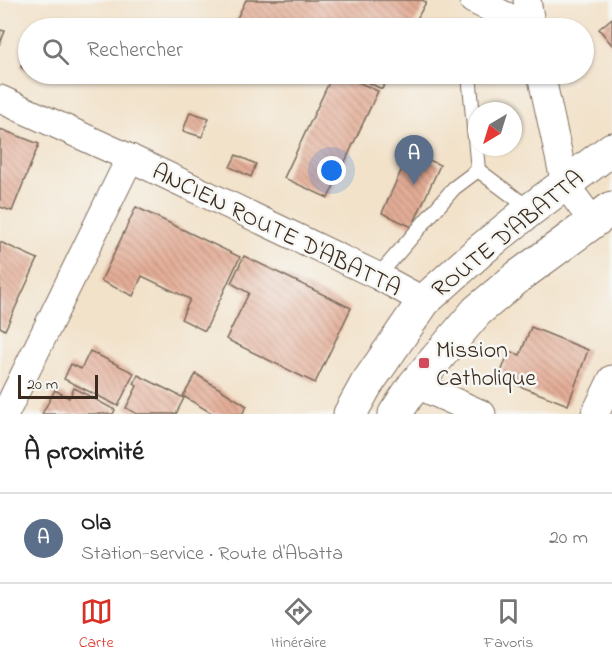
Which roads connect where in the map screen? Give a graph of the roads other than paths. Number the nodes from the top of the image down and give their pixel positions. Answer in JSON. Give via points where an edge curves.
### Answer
{"nodes":[{"id":1,"x":473,"y":0,"type":"edge"},
{"id":2,"x":527,"y":0,"type":"edge"},
{"id":3,"x":511,"y":18,"type":"edge"},
{"id":4,"x":530,"y":18,"type":"edge"},
{"id":5,"x":470,"y":84,"type":"edge"},
{"id":6,"x":544,"y":84,"type":"edge"},
{"id":7,"x":0,"y":99,"type":"edge"},
{"id":8,"x":612,"y":149,"type":"edge"},
{"id":9,"x":130,"y":158,"type":"junction"},
{"id":10,"x":478,"y":170,"type":"junction"},
{"id":11,"x":565,"y":184,"type":"junction"},
{"id":12,"x":530,"y":210,"type":"junction"},
{"id":13,"x":602,"y":215,"type":"edge"},
{"id":14,"x":378,"y":276,"type":"junction"},
{"id":15,"x":424,"y":301,"type":"junction"},
{"id":16,"x":612,"y":379,"type":"edge"},
{"id":17,"x":415,"y":384,"type":"junction"},
{"id":18,"x":398,"y":413,"type":"edge"},
{"id":19,"x":5,"y":414,"type":"edge"},
{"id":20,"x":350,"y":414,"type":"edge"},
{"id":21,"x":482,"y":414,"type":"edge"},
{"id":22,"x":595,"y":414,"type":"edge"}],
"edges":[{"from":1,"to":3,"type":"street"},
{"from":2,"to":4,"type":"street"},
{"from":5,"to":10,"type":"lane"},
{"from":6,"to":11,"type":"street"},
{"from":7,"to":9,"type":"street","name":"ANCIEN ROUTE D'ABATTA"},
{"from":8,"to":11,"type":"street","name":"ROUTE D'ABATTA"},
{"from":9,"to":14,"type":"street","name":"ANCIEN ROUTE D'ABATTA"},
{"from":9,"to":19,"type":"street"},
{"from":10,"to":12,"type":"lane"},
{"from":10,"to":14,"type":"lane","via":[[454,188]]},
{"from":11,"to":12,"type":"street","name":"ROUTE D'ABATTA"},
{"from":11,"to":13,"type":"street"},
{"from":12,"to":15,"type":"street","name":"ROUTE D'ABATTA"},
{"from":13,"to":17,"type":"street","name":"ROUTE D'ABATTA","via":[[477,311]]},
{"from":14,"to":15,"type":"street","name":"ANCIEN ROUTE D'ABATTA"},
{"from":15,"to":20,"type":"street","name":"ROUTE D'ABATTA"},
{"from":16,"to":22,"type":"street"},
{"from":17,"to":18,"type":"street","name":"ROUTE D'ABATTA"},
{"from":17,"to":21,"type":"street"}]}
